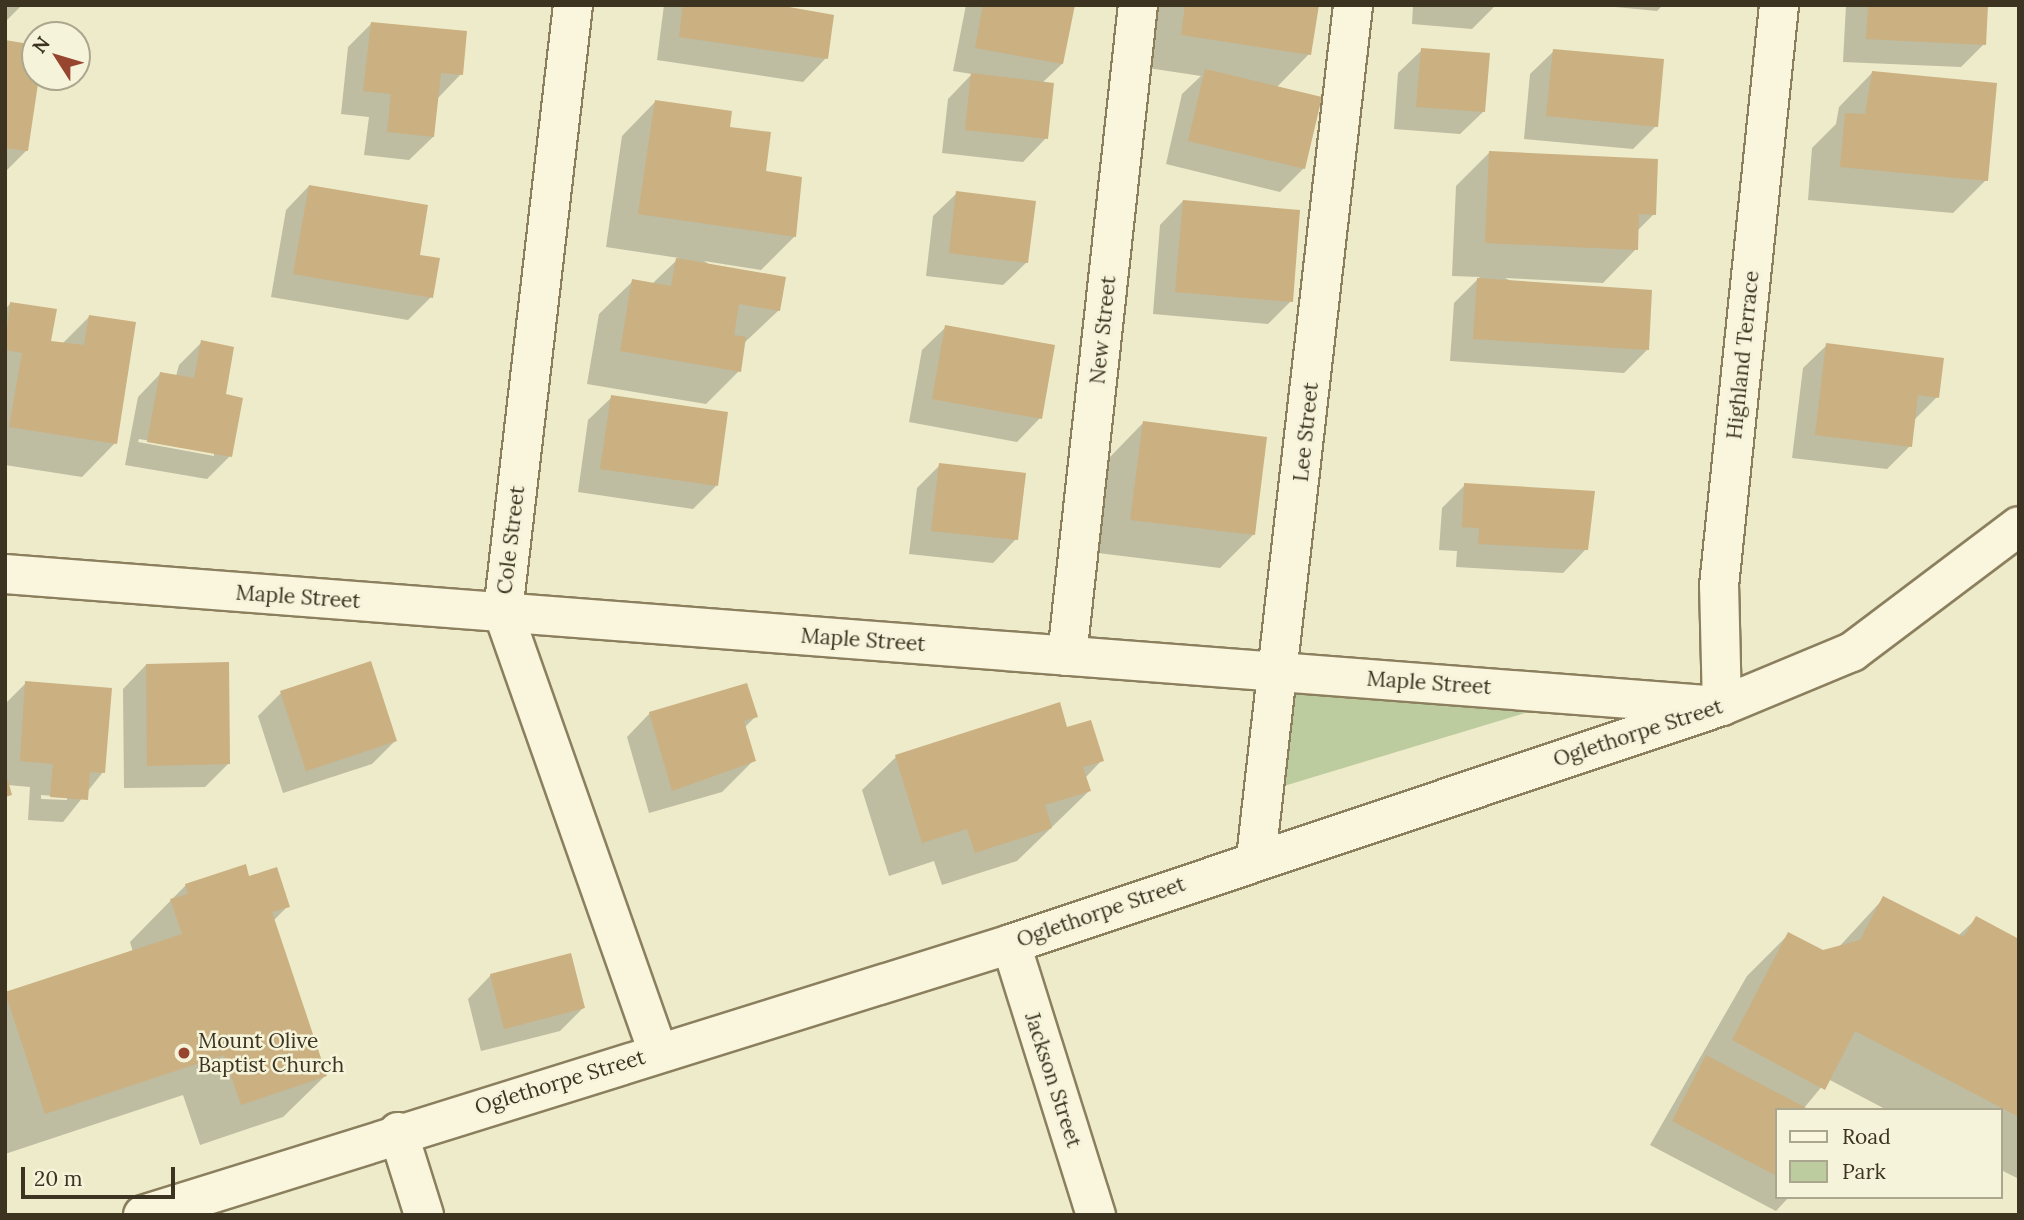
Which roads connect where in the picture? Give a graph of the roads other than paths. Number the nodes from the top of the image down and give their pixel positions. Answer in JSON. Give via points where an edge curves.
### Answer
{"nodes":[{"id":1,"x":573,"y":5,"type":"edge"},
{"id":2,"x":1138,"y":5,"type":"edge"},
{"id":3,"x":1353,"y":5,"type":"edge"},
{"id":4,"x":1779,"y":5,"type":"edge"},
{"id":5,"x":2019,"y":526,"type":"edge"},
{"id":6,"x":5,"y":574,"type":"edge"},
{"id":7,"x":503,"y":612,"type":"junction"},
{"id":8,"x":1067,"y":656,"type":"junction"},
{"id":9,"x":1280,"y":672,"type":"junction"},
{"id":10,"x":1722,"y":706,"type":"junction"},
{"id":11,"x":1256,"y":858,"type":"junction"},
{"id":12,"x":1011,"y":944,"type":"junction"},
{"id":13,"x":657,"y":1051,"type":"junction"},
{"id":14,"x":398,"y":1132,"type":"junction"},
{"id":15,"x":143,"y":1215,"type":"edge"},
{"id":16,"x":424,"y":1215,"type":"edge"},
{"id":17,"x":1096,"y":1215,"type":"edge"}],
"edges":[{"from":1,"to":7,"type":"street","name":"Cole Street"},
{"from":2,"to":8,"type":"street","name":"New Street"},
{"from":3,"to":9,"type":"street","name":"Lee Street"},
{"from":4,"to":10,"type":"street","name":"Highland Terrace","via":[[1719,586]]},
{"from":5,"to":10,"type":"street","name":"Oglethorpe Street","via":[[1852,652]]},
{"from":6,"to":7,"type":"street","name":"Maple Street"},
{"from":7,"to":8,"type":"street","name":"Maple Street"},
{"from":7,"to":13,"type":"street","name":"Cole Street"},
{"from":8,"to":9,"type":"street","name":"Maple Street"},
{"from":9,"to":10,"type":"street","name":"Maple Street"},
{"from":9,"to":11,"type":"street","name":"Lee Street"},
{"from":10,"to":11,"type":"street","name":"Oglethorpe Street"},
{"from":11,"to":12,"type":"street","name":"Oglethorpe Street"},
{"from":12,"to":13,"type":"street","name":"Oglethorpe Street"},
{"from":12,"to":17,"type":"street","name":"Jackson Street"},
{"from":13,"to":14,"type":"street","name":"Oglethorpe Street"},
{"from":14,"to":15,"type":"street","name":"Oglethorpe Street"},
{"from":14,"to":16,"type":"street"}]}
